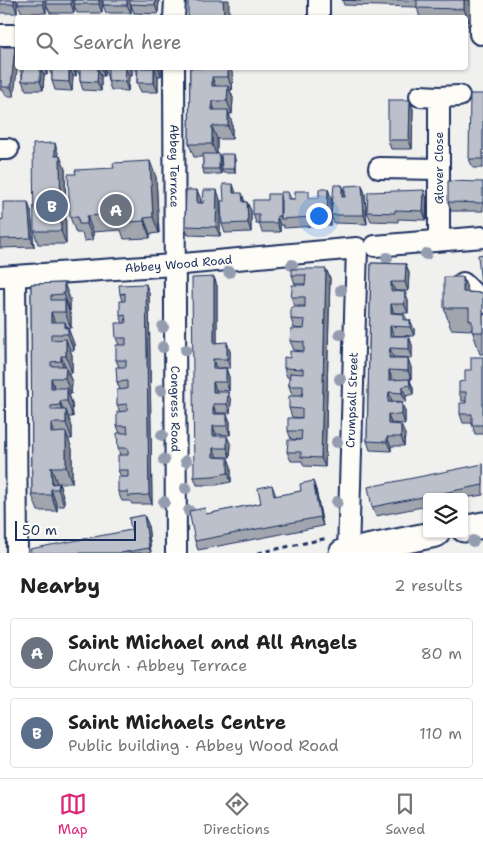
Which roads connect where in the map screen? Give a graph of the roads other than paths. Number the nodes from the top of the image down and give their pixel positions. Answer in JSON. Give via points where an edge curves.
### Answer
{"nodes":[{"id":1,"x":175,"y":0,"type":"edge"},
{"id":2,"x":319,"y":0,"type":"edge"},
{"id":3,"x":480,"y":0,"type":"edge"},
{"id":4,"x":174,"y":15,"type":"edge"},
{"id":5,"x":319,"y":15,"type":"edge"},
{"id":6,"x":476,"y":34,"type":"edge"},
{"id":7,"x":0,"y":35,"type":"edge"},
{"id":8,"x":15,"y":35,"type":"edge"},
{"id":9,"x":174,"y":70,"type":"edge"},
{"id":10,"x":439,"y":96,"type":"dead end"},
{"id":11,"x":379,"y":168,"type":"dead end"},
{"id":12,"x":439,"y":169,"type":"junction"},
{"id":13,"x":483,"y":237,"type":"edge"},
{"id":14,"x":440,"y":240,"type":"junction"},
{"id":15,"x":366,"y":247,"type":"junction"},
{"id":16,"x":173,"y":265,"type":"junction"},
{"id":17,"x":8,"y":276,"type":"edge"},
{"id":18,"x":463,"y":283,"type":"edge"},
{"id":19,"x":483,"y":303,"type":"edge"},
{"id":20,"x":483,"y":525,"type":"edge"},
{"id":21,"x":468,"y":528,"type":"edge"},
{"id":22,"x":423,"y":537,"type":"edge"},
{"id":23,"x":17,"y":553,"type":"edge"},
{"id":24,"x":176,"y":553,"type":"edge"},
{"id":25,"x":346,"y":553,"type":"edge"}],
"edges":[{"from":1,"to":4,"type":"street"},
{"from":2,"to":5,"type":"street"},
{"from":3,"to":6,"type":"street"},
{"from":7,"to":8,"type":"street"},
{"from":9,"to":16,"type":"street","name":"Abbey Terrace"},
{"from":10,"to":12,"type":"street","name":"Glover Close"},
{"from":11,"to":12,"type":"street"},
{"from":12,"to":14,"type":"street","name":"Glover Close"},
{"from":13,"to":14,"type":"street","name":"Abbey Wood Road"},
{"from":14,"to":15,"type":"street","name":"Abbey Wood Road"},
{"from":15,"to":16,"type":"street","name":"Abbey Wood Road"},
{"from":15,"to":25,"type":"street","name":"Crumpsall Street"},
{"from":16,"to":17,"type":"street","name":"Abbey Wood Road"},
{"from":16,"to":24,"type":"street","name":"Congress Road"},
{"from":17,"to":23,"type":"street"},
{"from":18,"to":19,"type":"street"},
{"from":20,"to":21,"type":"main road"},
{"from":22,"to":25,"type":"main road"}]}
